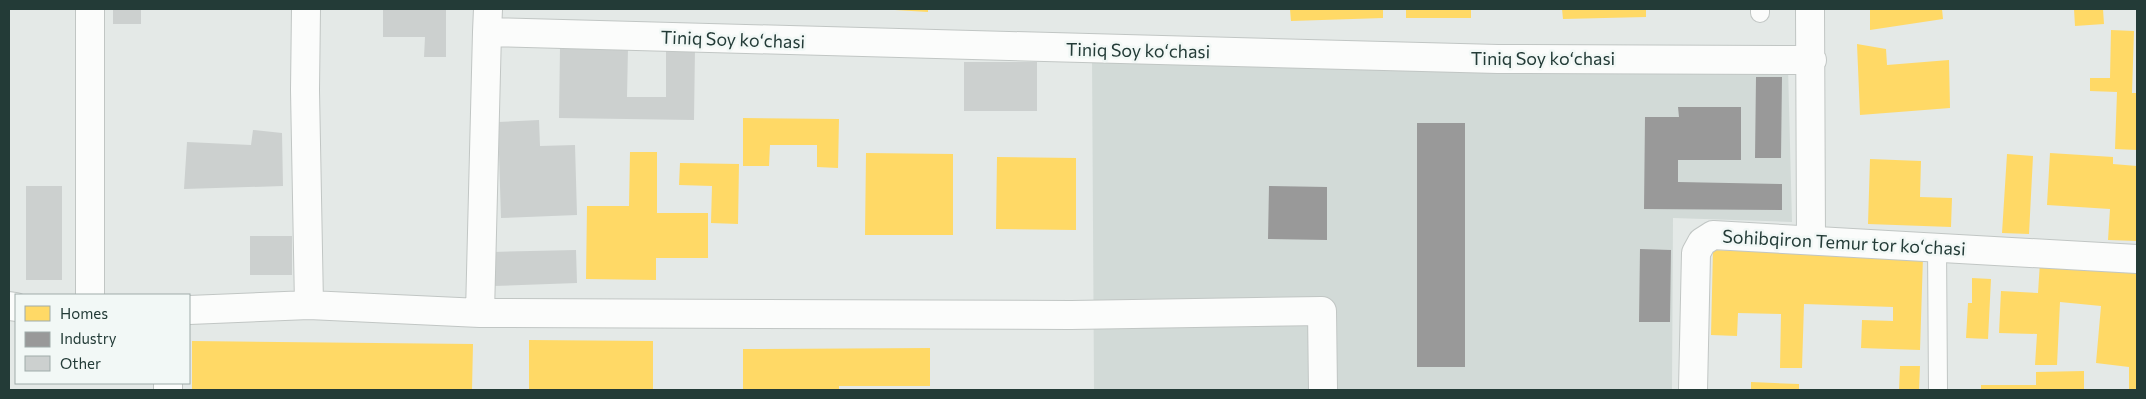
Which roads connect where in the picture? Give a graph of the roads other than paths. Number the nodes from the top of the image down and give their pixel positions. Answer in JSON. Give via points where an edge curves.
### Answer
{"nodes":[{"id":1,"x":90,"y":9,"type":"edge"},
{"id":2,"x":306,"y":9,"type":"edge"},
{"id":3,"x":1810,"y":9,"type":"edge"},
{"id":4,"x":488,"y":20,"type":"edge"},
{"id":5,"x":1812,"y":60,"type":"junction"},
{"id":6,"x":1811,"y":239,"type":"junction"},
{"id":7,"x":1938,"y":246,"type":"junction"},
{"id":8,"x":2137,"y":259,"type":"edge"},
{"id":9,"x":90,"y":294,"type":"edge"},
{"id":10,"x":309,"y":305,"type":"junction"},
{"id":11,"x":190,"y":310,"type":"edge"},
{"id":12,"x":480,"y":313,"type":"junction"},
{"id":13,"x":1323,"y":390,"type":"edge"},
{"id":14,"x":1693,"y":390,"type":"edge"},
{"id":15,"x":1938,"y":390,"type":"edge"}],
"edges":[{"from":1,"to":9,"type":"street"},
{"from":2,"to":10,"type":"street"},
{"from":3,"to":5,"type":"street"},
{"from":4,"to":5,"type":"street","name":"Tiniq Soy koʻchasi","via":[[1478,58]]},
{"from":4,"to":12,"type":"street"},
{"from":5,"to":6,"type":"street"},
{"from":6,"to":7,"type":"street","name":"Sohibqiron Temur tor koʻchasi"},
{"from":6,"to":14,"type":"street","name":"Sohibqiron Temur tor koʻchasi","via":[[1713,235],[1702,242],[1696,254]]},
{"from":7,"to":8,"type":"street","name":"Sohibqiron Temur tor koʻchasi"},
{"from":7,"to":15,"type":"lane"},
{"from":10,"to":11,"type":"street"},
{"from":10,"to":12,"type":"street"},
{"from":12,"to":13,"type":"street","via":[[1070,315],[1322,311]]}]}
